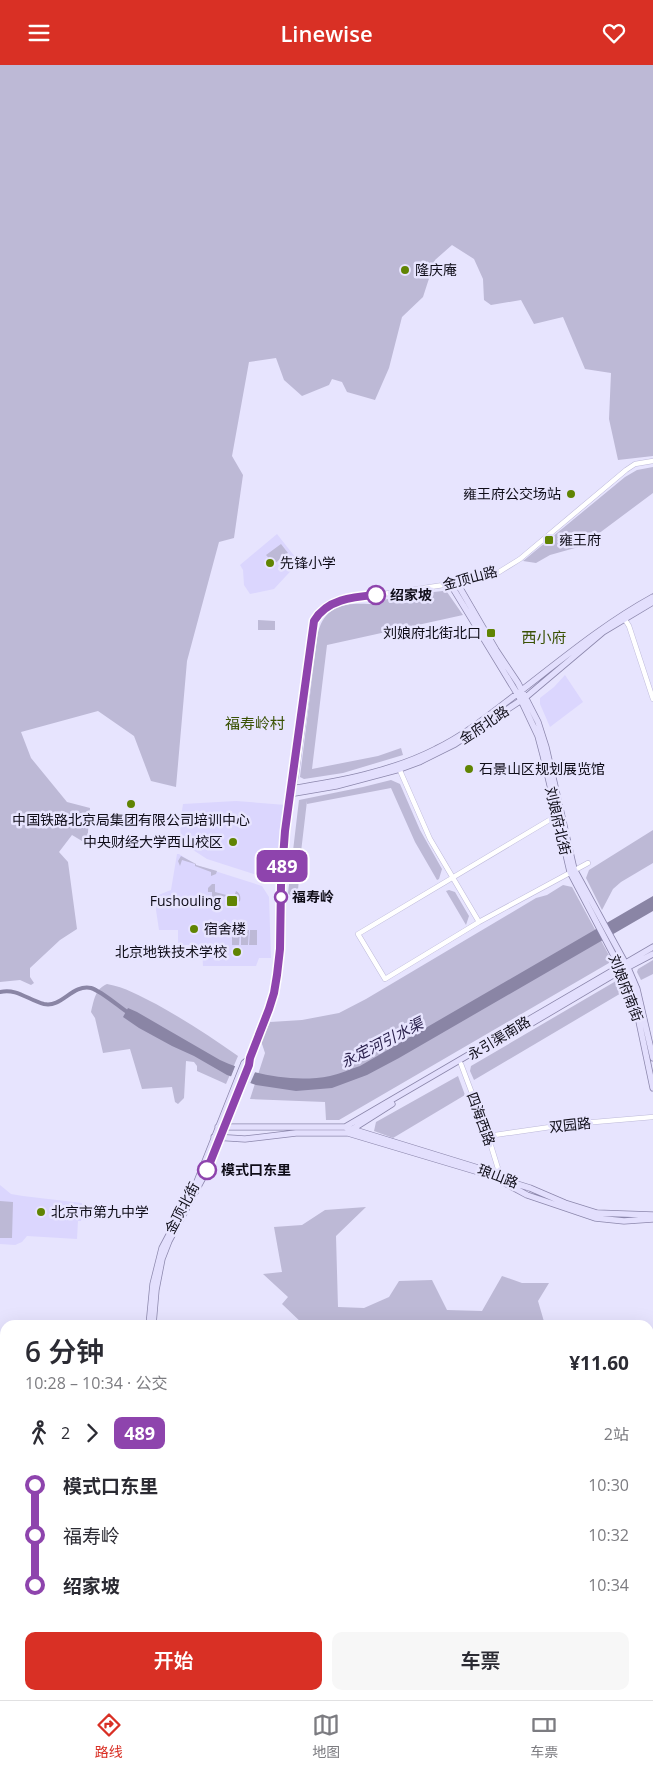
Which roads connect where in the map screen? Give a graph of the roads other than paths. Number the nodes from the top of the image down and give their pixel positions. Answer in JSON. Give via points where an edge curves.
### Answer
{"nodes":[{"id":1,"x":653,"y":461,"type":"edge"},
{"id":2,"x":454,"y":584,"type":"junction"},
{"id":3,"x":653,"y":597,"type":"edge"},
{"id":4,"x":653,"y":602,"type":"edge"},
{"id":5,"x":624,"y":616,"type":"junction"},
{"id":6,"x":522,"y":695,"type":"junction"},
{"id":7,"x":653,"y":699,"type":"edge"},
{"id":8,"x":399,"y":767,"type":"junction"},
{"id":9,"x":291,"y":790,"type":"junction"},
{"id":10,"x":556,"y":818,"type":"junction"},
{"id":11,"x":588,"y":863,"type":"dead end"},
{"id":12,"x":572,"y":871,"type":"junction"},
{"id":13,"x":453,"y":878,"type":"junction"},
{"id":14,"x":479,"y":922,"type":"junction"},
{"id":15,"x":653,"y":947,"type":"edge"},
{"id":16,"x":653,"y":954,"type":"edge"},
{"id":17,"x":623,"y":967,"type":"junction"},
{"id":18,"x":250,"y":1058,"type":"joint"},
{"id":19,"x":653,"y":1058,"type":"edge"},
{"id":20,"x":461,"y":1064,"type":"junction"},
{"id":21,"x":653,"y":1088,"type":"edge"},
{"id":22,"x":653,"y":1117,"type":"edge"},
{"id":23,"x":221,"y":1127,"type":"junction"},
{"id":24,"x":344,"y":1127,"type":"junction"},
{"id":25,"x":350,"y":1131,"type":"junction"},
{"id":26,"x":488,"y":1136,"type":"junction"},
{"id":27,"x":217,"y":1138,"type":"junction"},
{"id":28,"x":500,"y":1175,"type":"junction"},
{"id":29,"x":653,"y":1215,"type":"edge"},
{"id":30,"x":653,"y":1219,"type":"edge"},
{"id":31,"x":149,"y":1320,"type":"edge"},
{"id":32,"x":153,"y":1320,"type":"edge"},
{"id":33,"x":0,"y":1586,"type":"edge"},
{"id":34,"x":0,"y":1688,"type":"edge"}],
"edges":[{"from":1,"to":2,"type":"street","name":"金顶山路","via":[[635,464],[620,474],[510,565],[491,575]]},
{"from":2,"to":6,"type":"main road","name":"刘娘府北街"},
{"from":2,"to":9,"type":"street","name":"金顶山路","via":[[343,600],[317,616]]},
{"from":3,"to":5,"type":"main road","name":"金府北路"},
{"from":4,"to":5,"type":"main road","name":"金府北路"},
{"from":5,"to":6,"type":"main road","name":"金府北路"},
{"from":5,"to":7,"type":"street"},
{"from":6,"to":8,"type":"main road","name":"金府北路","via":[[455,744],[420,762]]},
{"from":6,"to":10,"type":"main road","name":"刘娘府北街","via":[[541,746]]},
{"from":6,"to":12,"type":"main road","name":"刘娘府北街","via":[[544,738]]},
{"from":8,"to":9,"type":"main road","name":"金府北路"},
{"from":8,"to":13,"type":"street","via":[[423,824]]},
{"from":9,"to":18,"type":"street","name":"金顶山路","via":[[284,845],[277,975],[269,1009]]},
{"from":10,"to":12,"type":"main road","name":"刘娘府北街"},
{"from":10,"to":13,"type":"street"},
{"from":11,"to":12,"type":"street"},
{"from":12,"to":14,"type":"street"},
{"from":12,"to":17,"type":"main road","name":"刘娘府北街"},
{"from":13,"to":14,"type":"street"},
{"from":13,"to":14,"type":"street","via":[[358,934],[385,979]]},
{"from":15,"to":17,"type":"main road","name":"永引渠南路"},
{"from":16,"to":17,"type":"main road","name":"永引渠南路"},
{"from":17,"to":19,"type":"main road","name":"刘娘府南街","via":[[637,989]]},
{"from":17,"to":20,"type":"main road","name":"永引渠南路"},
{"from":17,"to":21,"type":"main road","name":"刘娘府南街","via":[[638,1012]]},
{"from":17,"to":24,"type":"main road","name":"永引渠南路"},
{"from":18,"to":23,"type":"main road","name":"金顶北街"},
{"from":20,"to":25,"type":"main road","name":"永引渠南路"},
{"from":20,"to":26,"type":"street","name":"四海西路"},
{"from":22,"to":26,"type":"street","name":"双园路"},
{"from":23,"to":24,"type":"main road","name":"永引渠南路"},
{"from":23,"to":27,"type":"main road","name":"金顶北街"},
{"from":24,"to":25,"type":"main road"},
{"from":25,"to":27,"type":"main road","via":[[296,1133],[256,1139]]},
{"from":25,"to":28,"type":"main road","name":"琅山路"},
{"from":25,"to":30,"type":"main road","name":"琅山路","via":[[492,1176],[528,1195],[595,1218]]},
{"from":26,"to":28,"type":"street","name":"四海西路"},
{"from":27,"to":31,"type":"main road","name":"金顶北街","via":[[162,1248],[152,1284]]},
{"from":27,"to":32,"type":"main road","name":"金顶北街","via":[[203,1179],[162,1259]]},
{"from":28,"to":29,"type":"main road","name":"琅山路","via":[[598,1213]]},
{"from":33,"to":34,"type":"street"}]}
